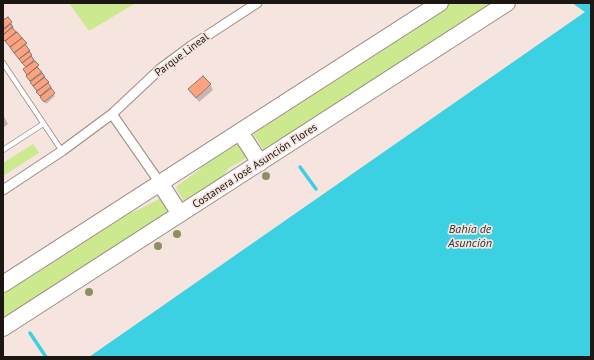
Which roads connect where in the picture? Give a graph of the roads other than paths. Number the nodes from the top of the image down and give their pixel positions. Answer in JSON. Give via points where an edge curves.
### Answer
{"nodes":[{"id":1,"x":257,"y":3,"type":"edge"},
{"id":2,"x":440,"y":3,"type":"edge"},
{"id":3,"x":507,"y":3,"type":"edge"},
{"id":4,"x":3,"y":63,"type":"edge"},
{"id":5,"x":112,"y":114,"type":"junction"},
{"id":6,"x":43,"y":124,"type":"junction"},
{"id":7,"x":240,"y":132,"type":"junction"},
{"id":8,"x":3,"y":150,"type":"edge"},
{"id":9,"x":62,"y":151,"type":"junction"},
{"id":10,"x":260,"y":163,"type":"junction"},
{"id":11,"x":160,"y":183,"type":"junction"},
{"id":12,"x":3,"y":190,"type":"edge"},
{"id":13,"x":180,"y":214,"type":"junction"},
{"id":14,"x":3,"y":284,"type":"edge"},
{"id":15,"x":3,"y":328,"type":"edge"}],
"edges":[{"from":1,"to":5,"type":"street","name":"Parque Lineal","via":[[160,69]]},
{"from":2,"to":7,"type":"highway"},
{"from":3,"to":10,"type":"highway","name":"Costanera José Asunción Flores"},
{"from":4,"to":6,"type":"lane"},
{"from":5,"to":9,"type":"street","name":"Parque Lineal"},
{"from":5,"to":11,"type":"street"},
{"from":6,"to":8,"type":"lane"},
{"from":6,"to":9,"type":"lane"},
{"from":7,"to":10,"type":"highway"},
{"from":7,"to":11,"type":"highway"},
{"from":9,"to":12,"type":"street","name":"Parque Lineal"},
{"from":10,"to":13,"type":"highway","name":"Costanera José Asunción Flores"},
{"from":11,"to":13,"type":"highway"},
{"from":11,"to":14,"type":"highway"},
{"from":13,"to":15,"type":"highway","name":"Costanera José Asunción Flores"}]}
